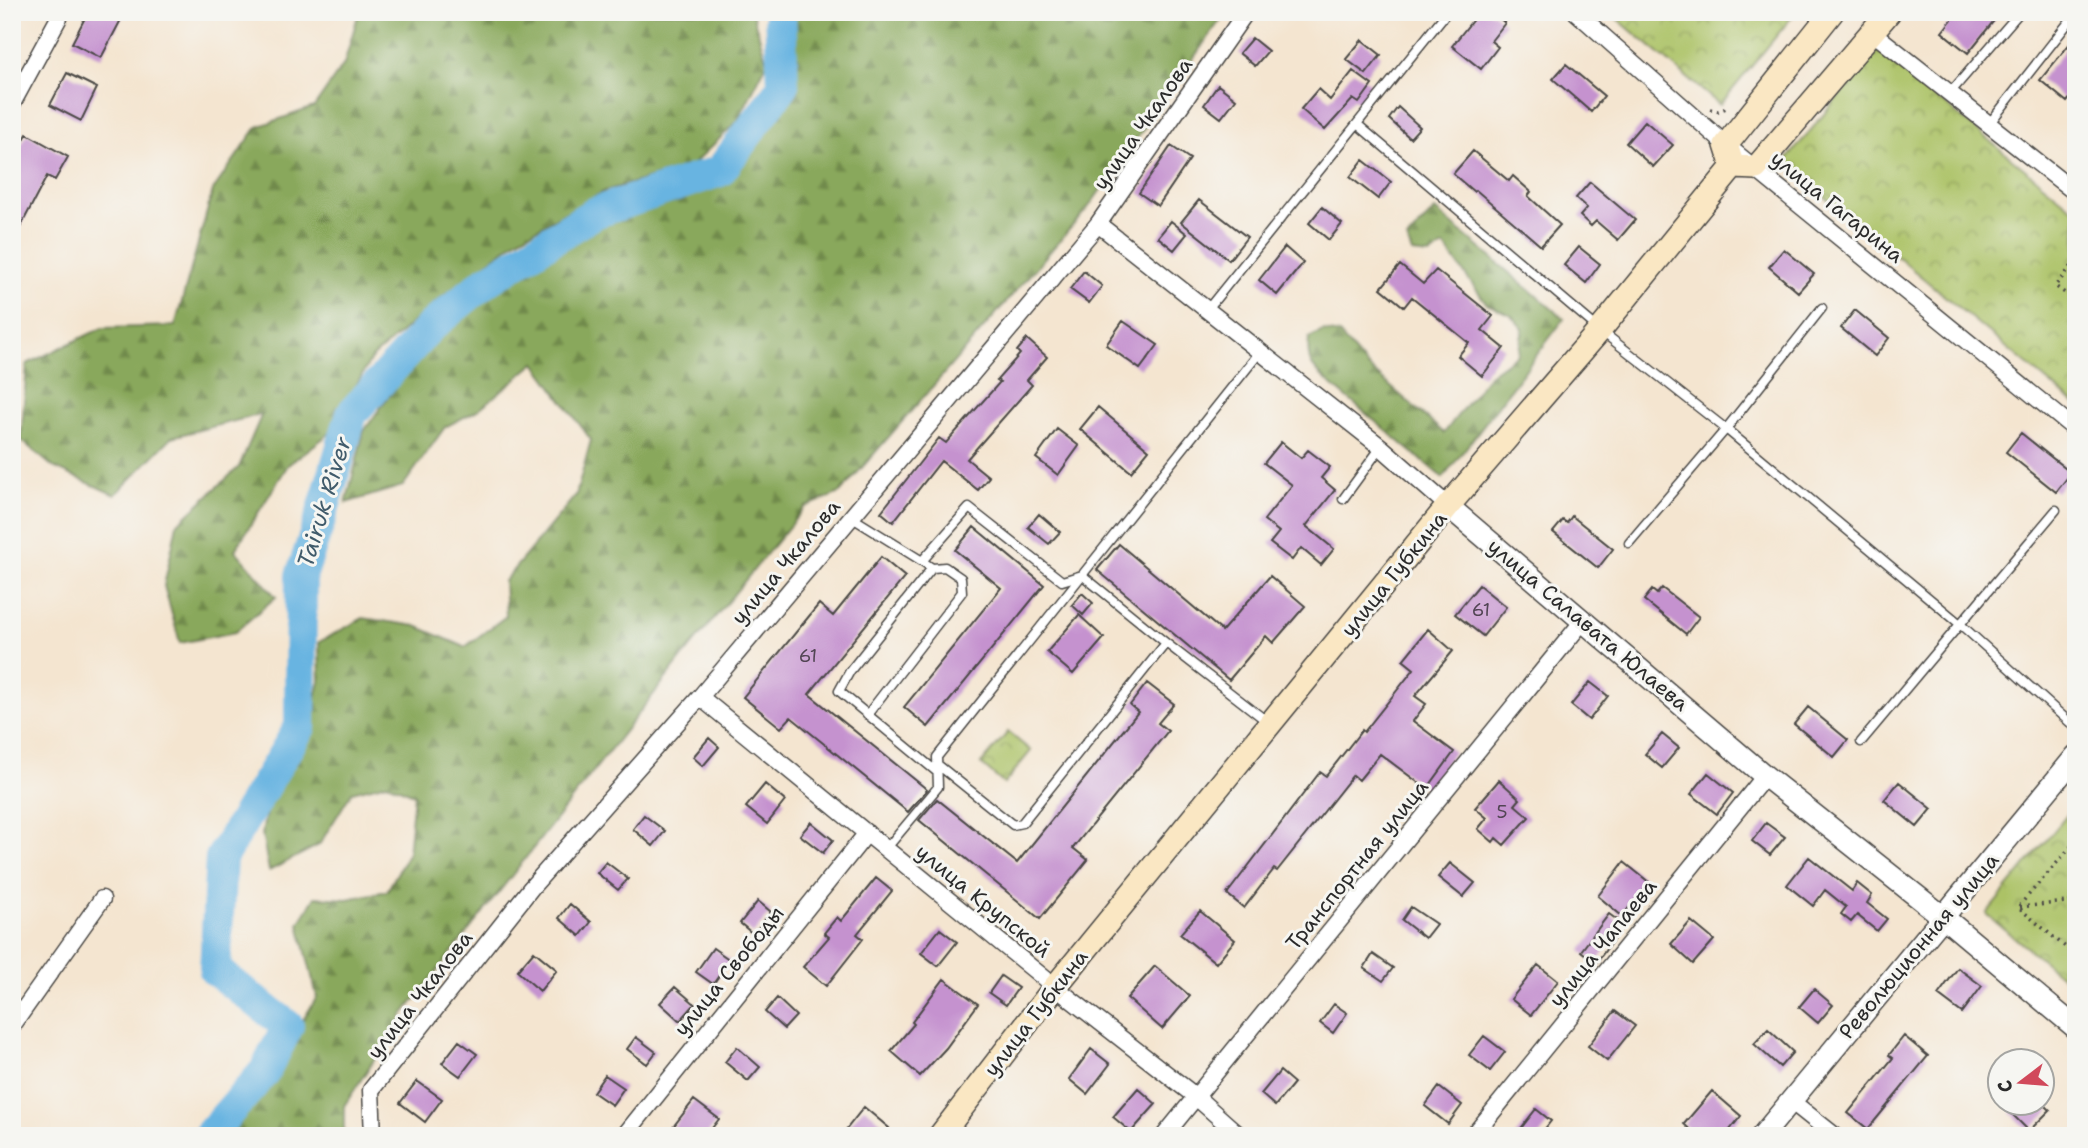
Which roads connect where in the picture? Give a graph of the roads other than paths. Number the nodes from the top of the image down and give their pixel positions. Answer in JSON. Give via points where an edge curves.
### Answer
{"nodes":[{"id":1,"x":61,"y":12,"type":"edge"},
{"id":2,"x":1246,"y":12,"type":"edge"},
{"id":3,"x":1447,"y":12,"type":"edge"},
{"id":4,"x":1576,"y":12,"type":"edge"},
{"id":5,"x":1832,"y":12,"type":"edge"},
{"id":6,"x":1889,"y":12,"type":"edge"},
{"id":7,"x":2020,"y":12,"type":"edge"},
{"id":8,"x":2076,"y":13,"type":"edge"},
{"id":9,"x":1872,"y":32,"type":"junction"},
{"id":10,"x":1950,"y":93,"type":"junction"},
{"id":11,"x":12,"y":104,"type":"edge"},
{"id":12,"x":1357,"y":124,"type":"junction"},
{"id":13,"x":1989,"y":124,"type":"junction"},
{"id":14,"x":1726,"y":145,"type":"junction"},
{"id":15,"x":1745,"y":167,"type":"junction"},
{"id":16,"x":2076,"y":193,"type":"edge"},
{"id":17,"x":1098,"y":224,"type":"junction"},
{"id":18,"x":1822,"y":308,"type":"dead end"},
{"id":19,"x":1207,"y":310,"type":"junction"},
{"id":20,"x":1600,"y":330,"type":"junction"},
{"id":21,"x":1260,"y":352,"type":"junction"},
{"id":22,"x":1726,"y":429,"type":"junction"},
{"id":23,"x":2076,"y":430,"type":"edge"},
{"id":24,"x":1381,"y":447,"type":"junction"},
{"id":25,"x":1343,"y":499,"type":"dead end"},
{"id":26,"x":1448,"y":506,"type":"junction"},
{"id":27,"x":2056,"y":510,"type":"dead end"},
{"id":28,"x":851,"y":517,"type":"junction"},
{"id":29,"x":1629,"y":544,"type":"dead end"},
{"id":30,"x":922,"y":561,"type":"junction"},
{"id":31,"x":932,"y":568,"type":"junction"},
{"id":32,"x":1082,"y":575,"type":"junction"},
{"id":33,"x":1583,"y":621,"type":"junction"},
{"id":34,"x":1960,"y":624,"type":"junction"},
{"id":35,"x":1166,"y":643,"type":"junction"},
{"id":36,"x":700,"y":697,"type":"junction"},
{"id":37,"x":867,"y":715,"type":"junction"},
{"id":38,"x":1272,"y":725,"type":"junction"},
{"id":39,"x":2076,"y":727,"type":"edge"},
{"id":40,"x":1861,"y":742,"type":"dead end"},
{"id":41,"x":2076,"y":756,"type":"edge"},
{"id":42,"x":937,"y":768,"type":"junction"},
{"id":43,"x":1765,"y":776,"type":"junction"},
{"id":44,"x":867,"y":833,"type":"junction"},
{"id":45,"x":886,"y":849,"type":"junction"},
{"id":46,"x":102,"y":899,"type":"dead end"},
{"id":47,"x":1942,"y":916,"type":"junction"},
{"id":48,"x":1055,"y":987,"type":"junction"},
{"id":49,"x":12,"y":1026,"type":"edge"},
{"id":50,"x":2076,"y":1028,"type":"edge"},
{"id":51,"x":1195,"y":1096,"type":"junction"},
{"id":52,"x":1791,"y":1101,"type":"junction"},
{"id":53,"x":373,"y":1136,"type":"edge"},
{"id":54,"x":624,"y":1136,"type":"edge"},
{"id":55,"x":940,"y":1136,"type":"edge"},
{"id":56,"x":1164,"y":1136,"type":"edge"},
{"id":57,"x":1240,"y":1136,"type":"edge"},
{"id":58,"x":1473,"y":1136,"type":"edge"},
{"id":59,"x":1762,"y":1136,"type":"edge"},
{"id":60,"x":1835,"y":1136,"type":"edge"}],
"edges":[{"from":1,"to":11,"type":"street"},
{"from":2,"to":17,"type":"street","name":"улица Чкалова"},
{"from":3,"to":12,"type":"lane"},
{"from":4,"to":14,"type":"street"},
{"from":5,"to":14,"type":"main road"},
{"from":6,"to":9,"type":"main road","name":"улица Губкина"},
{"from":7,"to":10,"type":"lane"},
{"from":8,"to":13,"type":"lane"},
{"from":9,"to":10,"type":"street"},
{"from":9,"to":15,"type":"main road","name":"улица Губкина"},
{"from":10,"to":13,"type":"street"},
{"from":12,"to":19,"type":"lane"},
{"from":12,"to":20,"type":"lane"},
{"from":13,"to":16,"type":"street"},
{"from":14,"to":15,"type":"main road"},
{"from":15,"to":20,"type":"main road","name":"улица Губкина"},
{"from":15,"to":23,"type":"street","name":"улица Гагарина"},
{"from":17,"to":19,"type":"street","name":"улица Салавата Юлаева"},
{"from":17,"to":28,"type":"street","name":"улица Чкалова"},
{"from":18,"to":22,"type":"lane"},
{"from":19,"to":21,"type":"street","name":"улица Салавата Юлаева"},
{"from":20,"to":22,"type":"lane"},
{"from":20,"to":26,"type":"main road","name":"улица Губкина"},
{"from":21,"to":24,"type":"street","name":"улица Салавата Юлаева"},
{"from":21,"to":32,"type":"lane"},
{"from":22,"to":29,"type":"lane"},
{"from":22,"to":34,"type":"lane"},
{"from":24,"to":25,"type":"lane"},
{"from":24,"to":26,"type":"street","name":"улица Салавата Юлаева"},
{"from":26,"to":33,"type":"street","name":"улица Салавата Юлаева"},
{"from":26,"to":38,"type":"main road","name":"улица Губкина"},
{"from":27,"to":34,"type":"lane"},
{"from":28,"to":30,"type":"lane"},
{"from":28,"to":36,"type":"street","name":"улица Чкалова"},
{"from":30,"to":31,"type":"lane"},
{"from":30,"to":32,"type":"lane","via":[[969,508],[1062,581]]},
{"from":31,"to":37,"type":"lane","via":[[839,691]]},
{"from":31,"to":37,"type":"lane","via":[[945,567],[961,578],[962,592]]},
{"from":32,"to":35,"type":"lane"},
{"from":32,"to":42,"type":"lane","via":[[937,757]]},
{"from":33,"to":43,"type":"street","name":"улица Салавата Юлаева"},
{"from":33,"to":51,"type":"street","name":"Транспортная улица"},
{"from":34,"to":39,"type":"lane"},
{"from":34,"to":40,"type":"lane"},
{"from":35,"to":38,"type":"lane"},
{"from":35,"to":42,"type":"lane","via":[[1021,823],[1013,825]]},
{"from":36,"to":44,"type":"street","name":"улица Крупской"},
{"from":36,"to":53,"type":"street","name":"улица Чкалова","via":[[531,888],[371,1090]]},
{"from":37,"to":42,"type":"lane"},
{"from":38,"to":48,"type":"main road","name":"улица Губкина"},
{"from":41,"to":47,"type":"street","name":"Революционная улица"},
{"from":42,"to":45,"type":"lane","via":[[938,787]]},
{"from":43,"to":47,"type":"street","name":"улица Салавата Юлаева"},
{"from":43,"to":58,"type":"street","name":"улица Чапаева"},
{"from":44,"to":45,"type":"street","name":"улица Крупской"},
{"from":44,"to":54,"type":"street","name":"улица Свободы"},
{"from":45,"to":48,"type":"street","name":"улица Крупской"},
{"from":46,"to":49,"type":"street"},
{"from":47,"to":50,"type":"street","name":"улица Салавата Юлаева"},
{"from":47,"to":52,"type":"street","name":"Революционная улица"},
{"from":48,"to":51,"type":"street","name":"улица Крупской"},
{"from":48,"to":55,"type":"main road","name":"улица Губкина"},
{"from":51,"to":56,"type":"street","name":"Транспортная улица"},
{"from":51,"to":57,"type":"street","name":"улица Крупской"},
{"from":52,"to":59,"type":"street","name":"Революционная улица"},
{"from":52,"to":60,"type":"street"}]}
